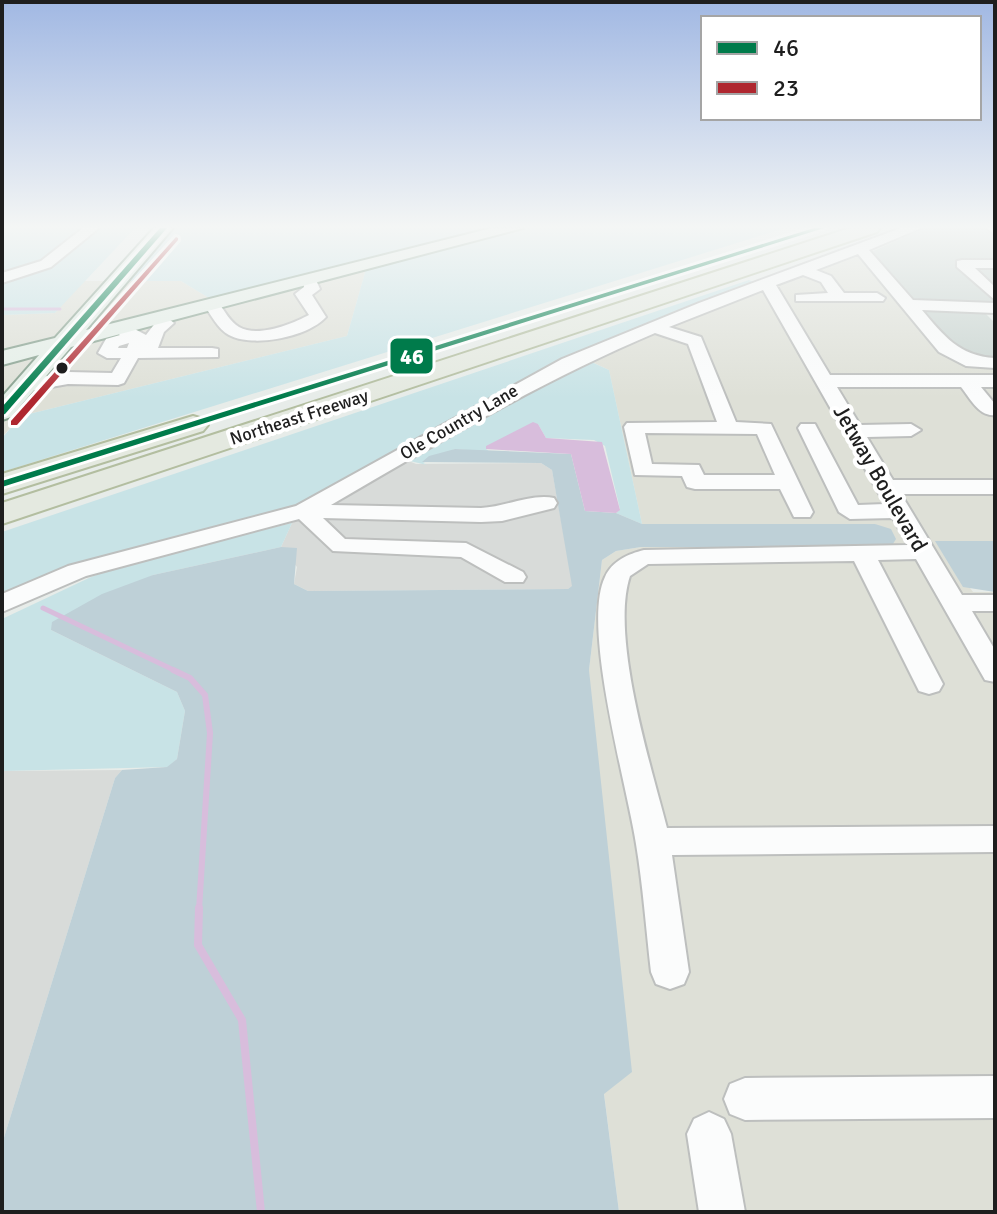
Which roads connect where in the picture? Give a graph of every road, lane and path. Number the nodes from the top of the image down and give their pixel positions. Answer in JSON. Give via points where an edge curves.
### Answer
{"nodes":[{"id":1,"x":94,"y":285,"type":"edge"},
{"id":2,"x":115,"y":285,"type":"edge"},
{"id":3,"x":290,"y":285,"type":"edge"},
{"id":4,"x":310,"y":285,"type":"edge"},
{"id":5,"x":638,"y":285,"type":"edge"},
{"id":6,"x":714,"y":285,"type":"edge"},
{"id":7,"x":763,"y":285,"type":"edge"},
{"id":8,"x":768,"y":285,"type":"edge"},
{"id":9,"x":830,"y":285,"type":"edge"},
{"id":10,"x":895,"y":285,"type":"edge"},
{"id":11,"x":802,"y":298,"type":"dead end"},
{"id":12,"x":839,"y":298,"type":"junction"},
{"id":13,"x":877,"y":298,"type":"dead end"},
{"id":14,"x":212,"y":305,"type":"junction"},
{"id":15,"x":908,"y":305,"type":"junction"},
{"id":16,"x":995,"y":306,"type":"edge"},
{"id":17,"x":160,"y":317,"type":"junction"},
{"id":18,"x":654,"y":327,"type":"junction"},
{"id":19,"x":133,"y":343,"type":"junction"},
{"id":20,"x":62,"y":345,"type":"junction"},
{"id":21,"x":35,"y":351,"type":"junction"},
{"id":22,"x":212,"y":353,"type":"dead end"},
{"id":23,"x":2,"y":358,"type":"edge"},
{"id":24,"x":995,"y":363,"type":"edge"},
{"id":25,"x":824,"y":381,"type":"junction"},
{"id":26,"x":966,"y":381,"type":"junction"},
{"id":27,"x":995,"y":381,"type":"edge"},
{"id":28,"x":12,"y":387,"type":"edge"},
{"id":29,"x":990,"y":410,"type":"dead end"},
{"id":30,"x":2,"y":412,"type":"edge"},
{"id":31,"x":729,"y":428,"type":"junction"},
{"id":32,"x":808,"y":428,"type":"dead end"},
{"id":33,"x":911,"y":430,"type":"dead end"},
{"id":34,"x":853,"y":431,"type":"junction"},
{"id":35,"x":789,"y":482,"type":"junction"},
{"id":36,"x":886,"y":487,"type":"junction"},
{"id":37,"x":995,"y":487,"type":"edge"},
{"id":38,"x":5,"y":503,"type":"edge"},
{"id":39,"x":546,"y":503,"type":"dead end"},
{"id":40,"x":304,"y":511,"type":"junction"},
{"id":41,"x":900,"y":511,"type":"junction"},
{"id":42,"x":802,"y":512,"type":"dead end"},
{"id":43,"x":924,"y":552,"type":"junction"},
{"id":44,"x":862,"y":553,"type":"junction"},
{"id":45,"x":514,"y":577,"type":"dead end"},
{"id":46,"x":954,"y":603,"type":"junction"},
{"id":47,"x":995,"y":603,"type":"edge"},
{"id":48,"x":2,"y":604,"type":"edge"},
{"id":49,"x":995,"y":673,"type":"edge"},
{"id":50,"x":929,"y":684,"type":"dead end"},
{"id":51,"x":995,"y":839,"type":"edge"},
{"id":52,"x":653,"y":842,"type":"junction"},
{"id":53,"x":670,"y":972,"type":"dead end"},
{"id":54,"x":995,"y":1097,"type":"edge"},
{"id":55,"x":745,"y":1099,"type":"dead end"},
{"id":56,"x":709,"y":1134,"type":"dead end"},
{"id":57,"x":722,"y":1212,"type":"edge"}],
"edges":[{"from":1,"to":21,"type":"main road"},
{"from":2,"to":20,"type":"main road"},
{"from":3,"to":14,"type":"main road"},
{"from":4,"to":14,"type":"street","via":[[304,301],[318,317],[307,324],[250,335],[232,331]]},
{"from":5,"to":38,"type":"highway","name":"Northeast Freeway","via":[[34,474]]},
{"from":6,"to":38,"type":"highway","name":"Northeast Freeway"},
{"from":7,"to":18,"type":"street","name":"Ole Country Lane"},
{"from":8,"to":25,"type":"street","name":"Jetway Boulevard"},
{"from":9,"to":12,"type":"street"},
{"from":10,"to":15,"type":"street"},
{"from":11,"to":12,"type":"street"},
{"from":12,"to":13,"type":"street"},
{"from":14,"to":17,"type":"main road"},
{"from":15,"to":16,"type":"street"},
{"from":15,"to":24,"type":"street","via":[[945,348],[972,362]]},
{"from":17,"to":19,"type":"main road"},
{"from":17,"to":19,"type":"street","via":[[166,323]]},
{"from":18,"to":31,"type":"street","via":[[695,341]]},
{"from":18,"to":40,"type":"street","name":"Ole Country Lane","via":[[507,394]]},
{"from":19,"to":20,"type":"main road"},
{"from":19,"to":22,"type":"street"},
{"from":19,"to":28,"type":"street","via":[[118,379],[68,378]]},
{"from":20,"to":21,"type":"main road"},
{"from":20,"to":28,"type":"main road"},
{"from":21,"to":23,"type":"main road"},
{"from":21,"to":28,"type":"main road"},
{"from":25,"to":26,"type":"street"},
{"from":25,"to":34,"type":"street","name":"Jetway Boulevard"},
{"from":26,"to":27,"type":"street"},
{"from":26,"to":29,"type":"street"},
{"from":28,"to":30,"type":"main road"},
{"from":31,"to":35,"type":"street","via":[[764,428]]},
{"from":31,"to":35,"type":"street","via":[[634,427],[643,470],[691,470],[695,482]]},
{"from":32,"to":41,"type":"street","via":[[850,512]]},
{"from":33,"to":34,"type":"street"},
{"from":34,"to":36,"type":"street","name":"Jetway Boulevard"},
{"from":35,"to":42,"type":"street"},
{"from":36,"to":37,"type":"street"},
{"from":36,"to":41,"type":"street","name":"Jetway Boulevard"},
{"from":39,"to":40,"type":"street","via":[[481,515]]},
{"from":40,"to":45,"type":"street","via":[[341,546],[466,550]]},
{"from":40,"to":48,"type":"street","name":"Ole Country Lane","via":[[77,571]]},
{"from":41,"to":43,"type":"street","name":"Jetway Boulevard"},
{"from":43,"to":44,"type":"street"},
{"from":43,"to":46,"type":"street","name":"Jetway Boulevard"},
{"from":44,"to":50,"type":"street"},
{"from":44,"to":52,"type":"street","via":[[644,557],[625,566],[615,581],[610,614]]},
{"from":46,"to":47,"type":"street"},
{"from":46,"to":49,"type":"street","name":"Jetway Boulevard"},
{"from":51,"to":52,"type":"street"},
{"from":52,"to":53,"type":"street"},
{"from":54,"to":55,"type":"street"},
{"from":56,"to":57,"type":"street"}]}
